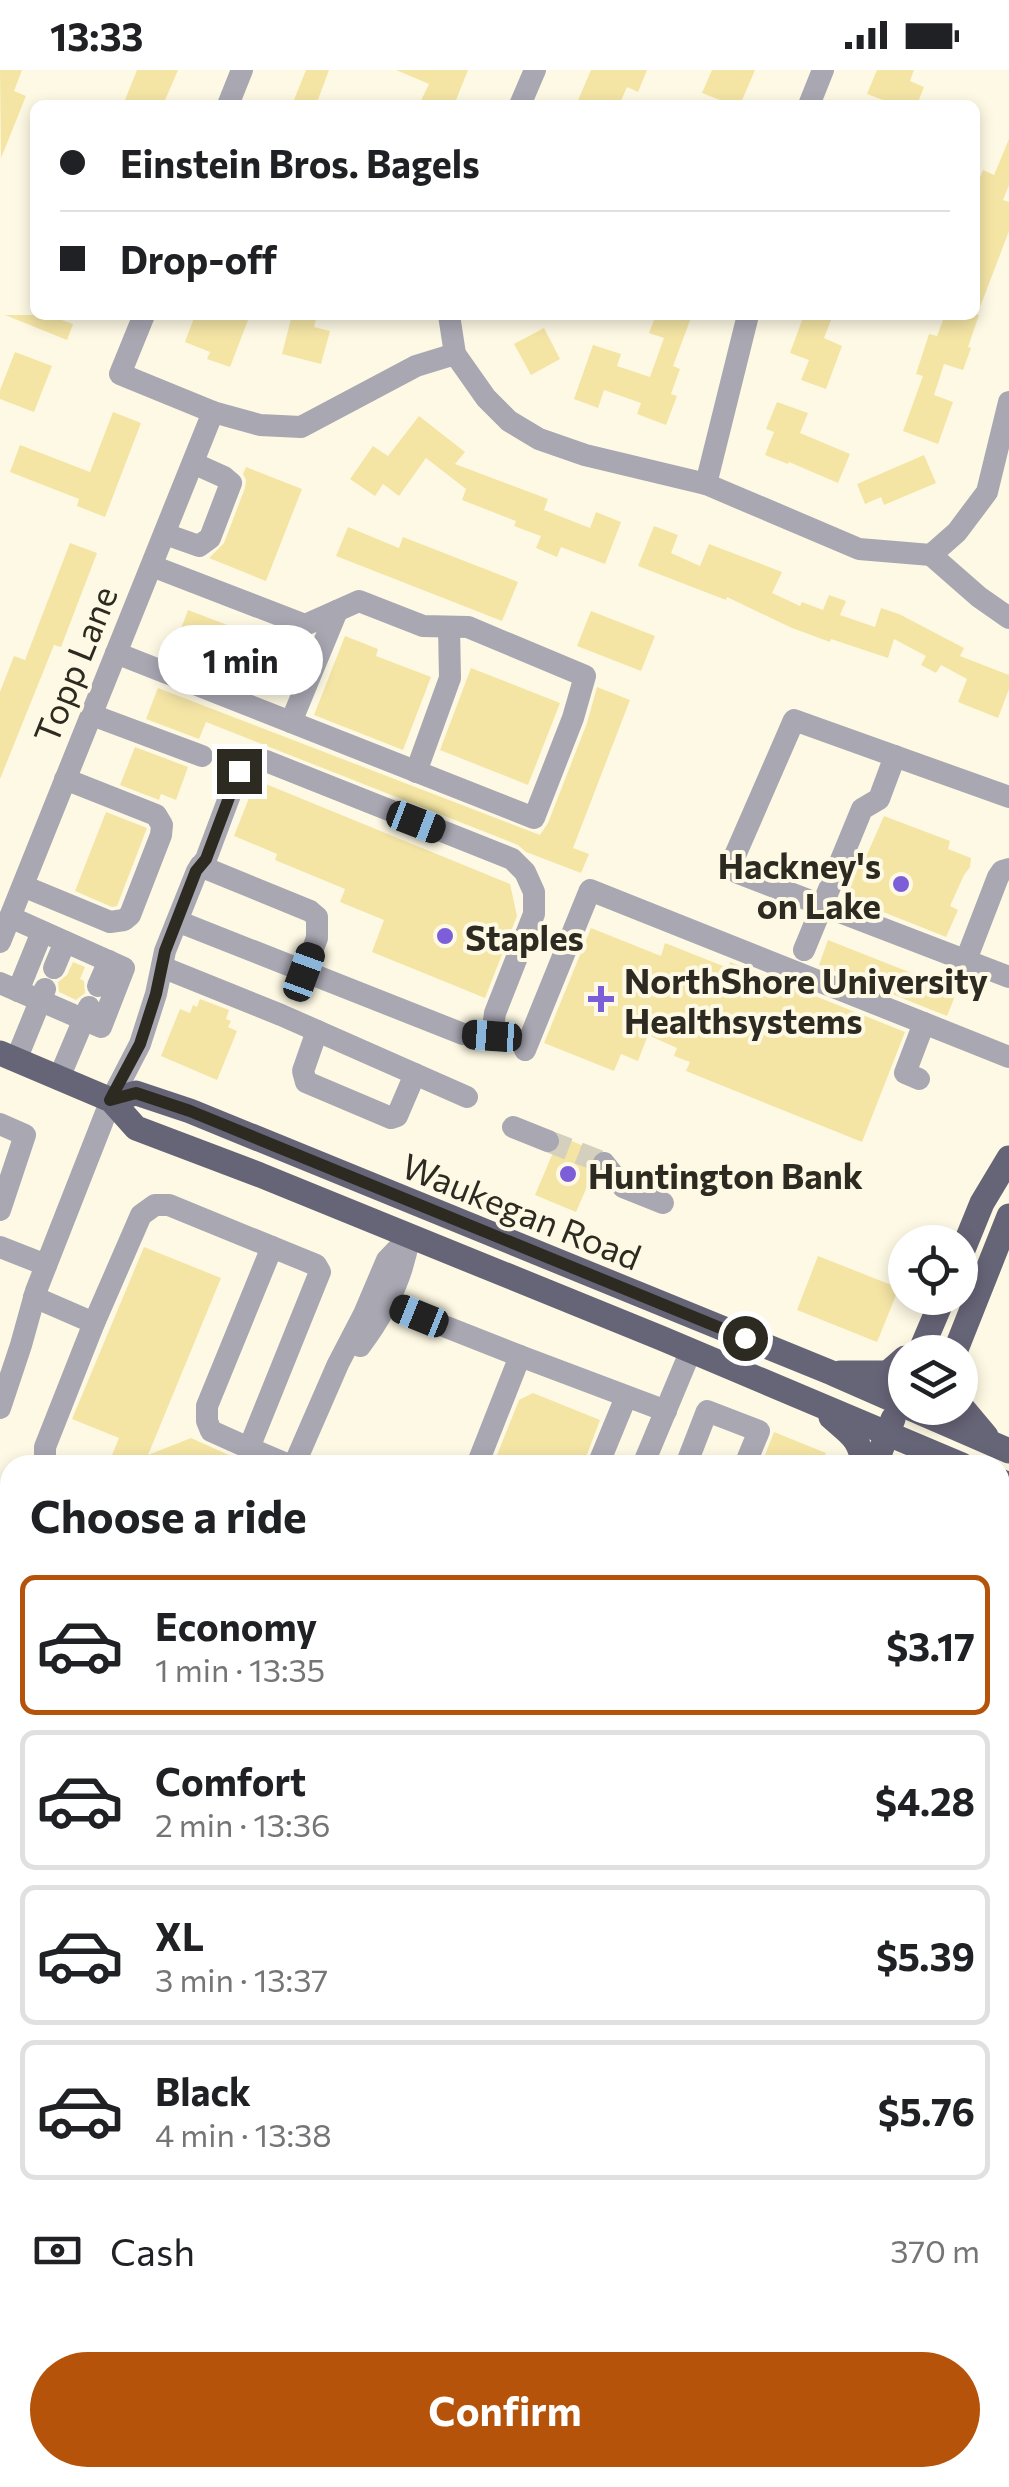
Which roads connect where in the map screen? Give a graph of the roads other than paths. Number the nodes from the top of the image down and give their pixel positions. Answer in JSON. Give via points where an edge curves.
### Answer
{"nodes":[{"id":1,"x":242,"y":70,"type":"edge"},
{"id":2,"x":535,"y":70,"type":"edge"},
{"id":3,"x":823,"y":70,"type":"edge"},
{"id":4,"x":230,"y":100,"type":"edge"},
{"id":5,"x":522,"y":100,"type":"edge"},
{"id":6,"x":811,"y":100,"type":"edge"},
{"id":7,"x":142,"y":320,"type":"edge"},
{"id":8,"x":450,"y":320,"type":"edge"},
{"id":9,"x":747,"y":320,"type":"edge"},
{"id":10,"x":455,"y":354,"type":"junction"},
{"id":11,"x":1009,"y":402,"type":"edge"},
{"id":12,"x":213,"y":412,"type":"junction"},
{"id":13,"x":193,"y":463,"type":"junction"},
{"id":14,"x":706,"y":484,"type":"junction"},
{"id":15,"x":164,"y":534,"type":"junction"},
{"id":16,"x":931,"y":555,"type":"junction"},
{"id":17,"x":152,"y":566,"type":"junction"},
{"id":18,"x":337,"y":611,"type":"junction"},
{"id":19,"x":1009,"y":618,"type":"edge"},
{"id":20,"x":449,"y":627,"type":"junction"},
{"id":21,"x":116,"y":653,"type":"junction"},
{"id":22,"x":92,"y":716,"type":"junction"},
{"id":23,"x":290,"y":722,"type":"junction"},
{"id":24,"x":202,"y":756,"type":"dead end"},
{"id":25,"x":895,"y":756,"type":"junction"},
{"id":26,"x":416,"y":772,"type":"junction"},
{"id":27,"x":65,"y":779,"type":"junction"},
{"id":28,"x":1009,"y":797,"type":"edge"},
{"id":29,"x":200,"y":866,"type":"junction"},
{"id":30,"x":1009,"y":869,"type":"edge"},
{"id":31,"x":12,"y":899,"type":"edge"},
{"id":32,"x":822,"y":905,"type":"junction"},
{"id":33,"x":177,"y":922,"type":"junction"},
{"id":34,"x":42,"y":932,"type":"junction"},
{"id":35,"x":0,"y":942,"type":"edge"},
{"id":36,"x":65,"y":942,"type":"junction"},
{"id":37,"x":804,"y":950,"type":"dead end"},
{"id":38,"x":966,"y":960,"type":"junction"},
{"id":39,"x":109,"y":961,"type":"junction"},
{"id":40,"x":162,"y":967,"type":"junction"},
{"id":41,"x":304,"y":972,"type":"junction"},
{"id":42,"x":1009,"y":977,"type":"edge"},
{"id":43,"x":47,"y":986,"type":"junction"},
{"id":44,"x":9,"y":987,"type":"edge"},
{"id":45,"x":91,"y":1004,"type":"junction"},
{"id":46,"x":924,"y":1023,"type":"junction"},
{"id":47,"x":318,"y":1032,"type":"junction"},
{"id":48,"x":525,"y":1050,"type":"dead end"},
{"id":49,"x":8,"y":1056,"type":"edge"},
{"id":50,"x":1009,"y":1057,"type":"edge"},
{"id":51,"x":414,"y":1074,"type":"junction"},
{"id":52,"x":60,"y":1078,"type":"junction"},
{"id":53,"x":919,"y":1079,"type":"dead end"},
{"id":54,"x":467,"y":1098,"type":"dead end"},
{"id":55,"x":110,"y":1100,"type":"junction"},
{"id":56,"x":0,"y":1124,"type":"edge"},
{"id":57,"x":513,"y":1127,"type":"dead end"},
{"id":58,"x":548,"y":1141,"type":"tunnel mouth"},
{"id":59,"x":1009,"y":1158,"type":"edge"},
{"id":60,"x":604,"y":1163,"type":"tunnel mouth"},
{"id":61,"x":2,"y":1196,"type":"edge"},
{"id":62,"x":663,"y":1203,"type":"dead end"},
{"id":63,"x":1009,"y":1216,"type":"edge"},
{"id":64,"x":973,"y":1225,"type":"edge"},
{"id":65,"x":410,"y":1237,"type":"junction"},
{"id":66,"x":0,"y":1247,"type":"edge"},
{"id":67,"x":272,"y":1247,"type":"junction"},
{"id":68,"x":46,"y":1265,"type":"junction"},
{"id":69,"x":34,"y":1298,"type":"junction"},
{"id":70,"x":388,"y":1304,"type":"junction"},
{"id":71,"x":94,"y":1323,"type":"junction"},
{"id":72,"x":962,"y":1335,"type":"edge"},
{"id":73,"x":691,"y":1350,"type":"junction"},
{"id":74,"x":520,"y":1356,"type":"junction"},
{"id":75,"x":338,"y":1364,"type":"junction"},
{"id":76,"x":888,"y":1372,"type":"edge"},
{"id":77,"x":832,"y":1373,"type":"junction"},
{"id":78,"x":888,"y":1395,"type":"edge"},
{"id":79,"x":626,"y":1397,"type":"junction"},
{"id":80,"x":816,"y":1404,"type":"junction"},
{"id":81,"x":0,"y":1408,"type":"edge"},
{"id":82,"x":666,"y":1412,"type":"junction"},
{"id":83,"x":978,"y":1423,"type":"edge"},
{"id":84,"x":895,"y":1425,"type":"edge"},
{"id":85,"x":914,"y":1425,"type":"edge"},
{"id":86,"x":955,"y":1425,"type":"edge"},
{"id":87,"x":887,"y":1434,"type":"junction"},
{"id":88,"x":1001,"y":1447,"type":"edge"},
{"id":89,"x":249,"y":1448,"type":"junction"},
{"id":90,"x":45,"y":1455,"type":"edge"},
{"id":91,"x":267,"y":1455,"type":"edge"},
{"id":92,"x":297,"y":1455,"type":"edge"},
{"id":93,"x":481,"y":1455,"type":"edge"},
{"id":94,"x":602,"y":1455,"type":"edge"},
{"id":95,"x":647,"y":1455,"type":"edge"},
{"id":96,"x":690,"y":1455,"type":"edge"},
{"id":97,"x":749,"y":1455,"type":"edge"},
{"id":98,"x":862,"y":1455,"type":"edge"},
{"id":99,"x":878,"y":1455,"type":"edge"},
{"id":100,"x":912,"y":1455,"type":"edge"},
{"id":101,"x":913,"y":1455,"type":"edge"}],
"edges":[{"from":1,"to":4,"type":"street"},
{"from":2,"to":5,"type":"street"},
{"from":3,"to":6,"type":"street"},
{"from":7,"to":12,"type":"street","via":[[120,374]]},
{"from":8,"to":10,"type":"street"},
{"from":9,"to":14,"type":"street"},
{"from":10,"to":12,"type":"street","via":[[416,366],[302,426],[260,425]]},
{"from":10,"to":14,"type":"street","via":[[486,398],[538,439]]},
{"from":11,"to":16,"type":"street","via":[[987,492]]},
{"from":12,"to":13,"type":"street","name":"Topp Lane"},
{"from":13,"to":15,"type":"street","name":"Topp Lane"},
{"from":13,"to":15,"type":"street","via":[[230,483],[210,538],[199,546]]},
{"from":14,"to":16,"type":"street","via":[[859,549]]},
{"from":15,"to":17,"type":"street","name":"Topp Lane"},
{"from":16,"to":19,"type":"street"},
{"from":17,"to":18,"type":"street","via":[[305,625]]},
{"from":17,"to":21,"type":"street","name":"Topp Lane"},
{"from":18,"to":20,"type":"street","via":[[360,601],[423,626]]},
{"from":18,"to":23,"type":"street"},
{"from":20,"to":26,"type":"street","via":[[450,678]]},
{"from":20,"to":26,"type":"street","via":[[468,627],[585,676],[534,818]]},
{"from":21,"to":22,"type":"street","name":"Topp Lane"},
{"from":21,"to":23,"type":"street"},
{"from":22,"to":24,"type":"street"},
{"from":22,"to":27,"type":"street","name":"Topp Lane"},
{"from":23,"to":26,"type":"street"},
{"from":25,"to":28,"type":"street"},
{"from":25,"to":32,"type":"street","via":[[879,799],[862,808]]},
{"from":25,"to":32,"type":"street","via":[[794,720],[733,860],[738,874]]},
{"from":27,"to":31,"type":"street","name":"Topp Lane"},
{"from":27,"to":31,"type":"street","via":[[156,814],[162,825],[130,915],[110,922]]},
{"from":29,"to":33,"type":"street"},
{"from":29,"to":41,"type":"street","via":[[317,917]]},
{"from":29,"to":41,"type":"street","via":[[239,771],[251,760],[512,859],[534,892],[534,914],[492,1036],[463,1034]]},
{"from":30,"to":38,"type":"street","via":[[998,877]]},
{"from":31,"to":34,"type":"street"},
{"from":31,"to":35,"type":"street","name":"Topp Lane"},
{"from":32,"to":37,"type":"street"},
{"from":32,"to":38,"type":"street"},
{"from":33,"to":40,"type":"street"},
{"from":33,"to":41,"type":"street"},
{"from":34,"to":36,"type":"street"},
{"from":34,"to":44,"type":"street"},
{"from":36,"to":39,"type":"street"},
{"from":36,"to":43,"type":"street"},
{"from":38,"to":42,"type":"street"},
{"from":39,"to":45,"type":"street"},
{"from":39,"to":45,"type":"street","via":[[124,968],[101,1027]]},
{"from":40,"to":47,"type":"street"},
{"from":40,"to":55,"type":"street","via":[[140,1044]]},
{"from":43,"to":44,"type":"street"},
{"from":43,"to":45,"type":"street"},
{"from":43,"to":49,"type":"street"},
{"from":45,"to":52,"type":"street"},
{"from":46,"to":48,"type":"street","via":[[590,890]]},
{"from":46,"to":50,"type":"street"},
{"from":46,"to":53,"type":"street","via":[[905,1073]]},
{"from":47,"to":51,"type":"street"},
{"from":47,"to":51,"type":"street","via":[[303,1071],[306,1082],[390,1118],[397,1116]]},
{"from":49,"to":52,"type":"main road","name":"Waukegan Road"},
{"from":51,"to":54,"type":"street"},
{"from":52,"to":55,"type":"main road","name":"Waukegan Road"},
{"from":55,"to":65,"type":"main road","name":"Waukegan Road","via":[[136,1128]]},
{"from":55,"to":68,"type":"street"},
{"from":55,"to":77,"type":"main road","name":"Waukegan Road","via":[[136,1093],[190,1111]]},
{"from":56,"to":61,"type":"street","via":[[25,1135]]},
{"from":57,"to":58,"type":"street"},
{"from":59,"to":64,"type":"main road"},
{"from":60,"to":62,"type":"street","via":[[623,1187]]},
{"from":63,"to":72,"type":"main road"},
{"from":65,"to":70,"type":"street"},
{"from":65,"to":73,"type":"main road","name":"Waukegan Road"},
{"from":65,"to":75,"type":"street","via":[[387,1260]]},
{"from":66,"to":68,"type":"street"},
{"from":67,"to":71,"type":"street","via":[[169,1205],[155,1206],[141,1215]]},
{"from":67,"to":89,"type":"street","via":[[206,1406],[211,1431]]},
{"from":67,"to":89,"type":"street","via":[[320,1272]]},
{"from":68,"to":69,"type":"street"},
{"from":69,"to":71,"type":"street"},
{"from":69,"to":81,"type":"street"},
{"from":70,"to":74,"type":"street"},
{"from":70,"to":75,"type":"street","via":[[358,1350]]},
{"from":71,"to":90,"type":"street"},
{"from":73,"to":80,"type":"main road","name":"Waukegan Road"},
{"from":73,"to":82,"type":"street"},
{"from":74,"to":79,"type":"street"},
{"from":74,"to":93,"type":"street"},
{"from":75,"to":92,"type":"street"},
{"from":76,"to":77,"type":"main road"},
{"from":77,"to":78,"type":"main road","name":"Waukegan Road"},
{"from":79,"to":82,"type":"street"},
{"from":79,"to":94,"type":"street"},
{"from":80,"to":87,"type":"main road","name":"Waukegan Road"},
{"from":80,"to":98,"type":"main road","via":[[857,1440]]},
{"from":82,"to":95,"type":"street"},
{"from":83,"to":88,"type":"main road"},
{"from":84,"to":87,"type":"main road"},
{"from":85,"to":101,"type":"main road"},
{"from":86,"to":88,"type":"main road","name":"Waukegan Road"},
{"from":87,"to":99,"type":"main road"},
{"from":87,"to":100,"type":"main road","name":"Waukegan Road"},
{"from":89,"to":91,"type":"street"},
{"from":96,"to":97,"type":"street","via":[[706,1411],[758,1431]]}]}
